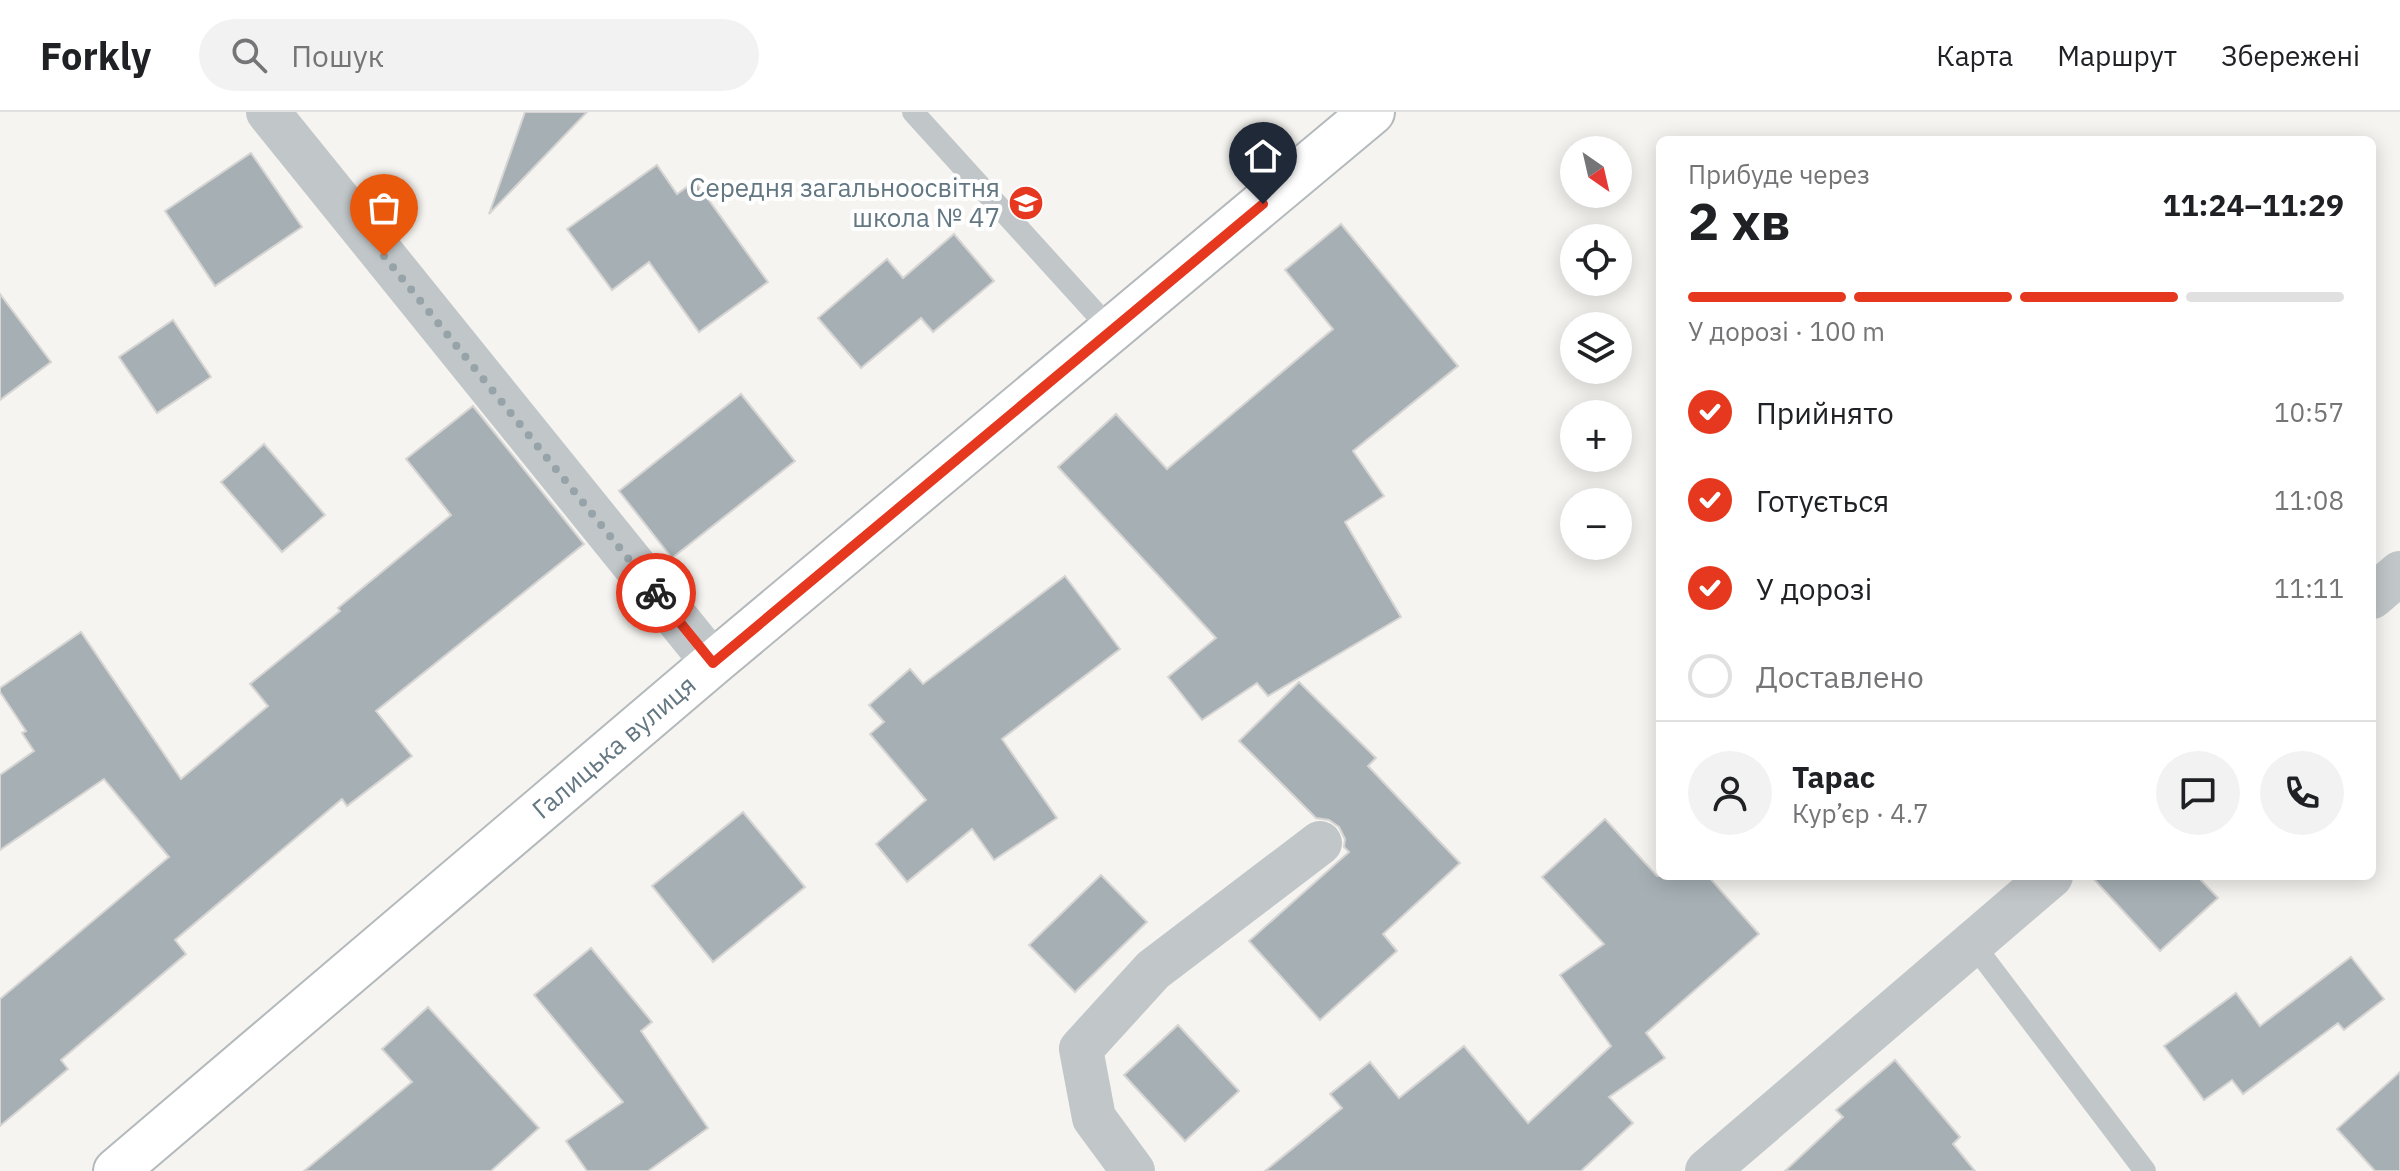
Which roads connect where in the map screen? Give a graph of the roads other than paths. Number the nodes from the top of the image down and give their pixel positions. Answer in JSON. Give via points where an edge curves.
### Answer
{"nodes":[{"id":1,"x":268,"y":112,"type":"edge"},
{"id":2,"x":913,"y":112,"type":"edge"},
{"id":3,"x":1372,"y":112,"type":"edge"},
{"id":4,"x":1111,"y":330,"type":"junction"},
{"id":5,"x":2400,"y":573,"type":"edge"},
{"id":6,"x":2376,"y":594,"type":"edge"},
{"id":7,"x":713,"y":663,"type":"junction"},
{"id":8,"x":1320,"y":843,"type":"dead end"},
{"id":9,"x":2046,"y":880,"type":"edge"},
{"id":10,"x":1973,"y":944,"type":"junction"},
{"id":11,"x":116,"y":1171,"type":"edge"},
{"id":12,"x":1133,"y":1171,"type":"edge"},
{"id":13,"x":1707,"y":1171,"type":"edge"},
{"id":14,"x":2145,"y":1171,"type":"edge"}],
"edges":[{"from":1,"to":7,"type":"street"},
{"from":2,"to":4,"type":"lane"},
{"from":3,"to":4,"type":"main road","name":"Галицька вулиця"},
{"from":4,"to":7,"type":"main road","name":"Галицька вулиця"},
{"from":5,"to":6,"type":"street"},
{"from":7,"to":11,"type":"main road","name":"Галицька вулиця"},
{"from":8,"to":12,"type":"street","via":[[1153,970],[1081,1049],[1094,1118]]},
{"from":9,"to":10,"type":"street"},
{"from":10,"to":13,"type":"street"},
{"from":10,"to":14,"type":"lane"}]}
